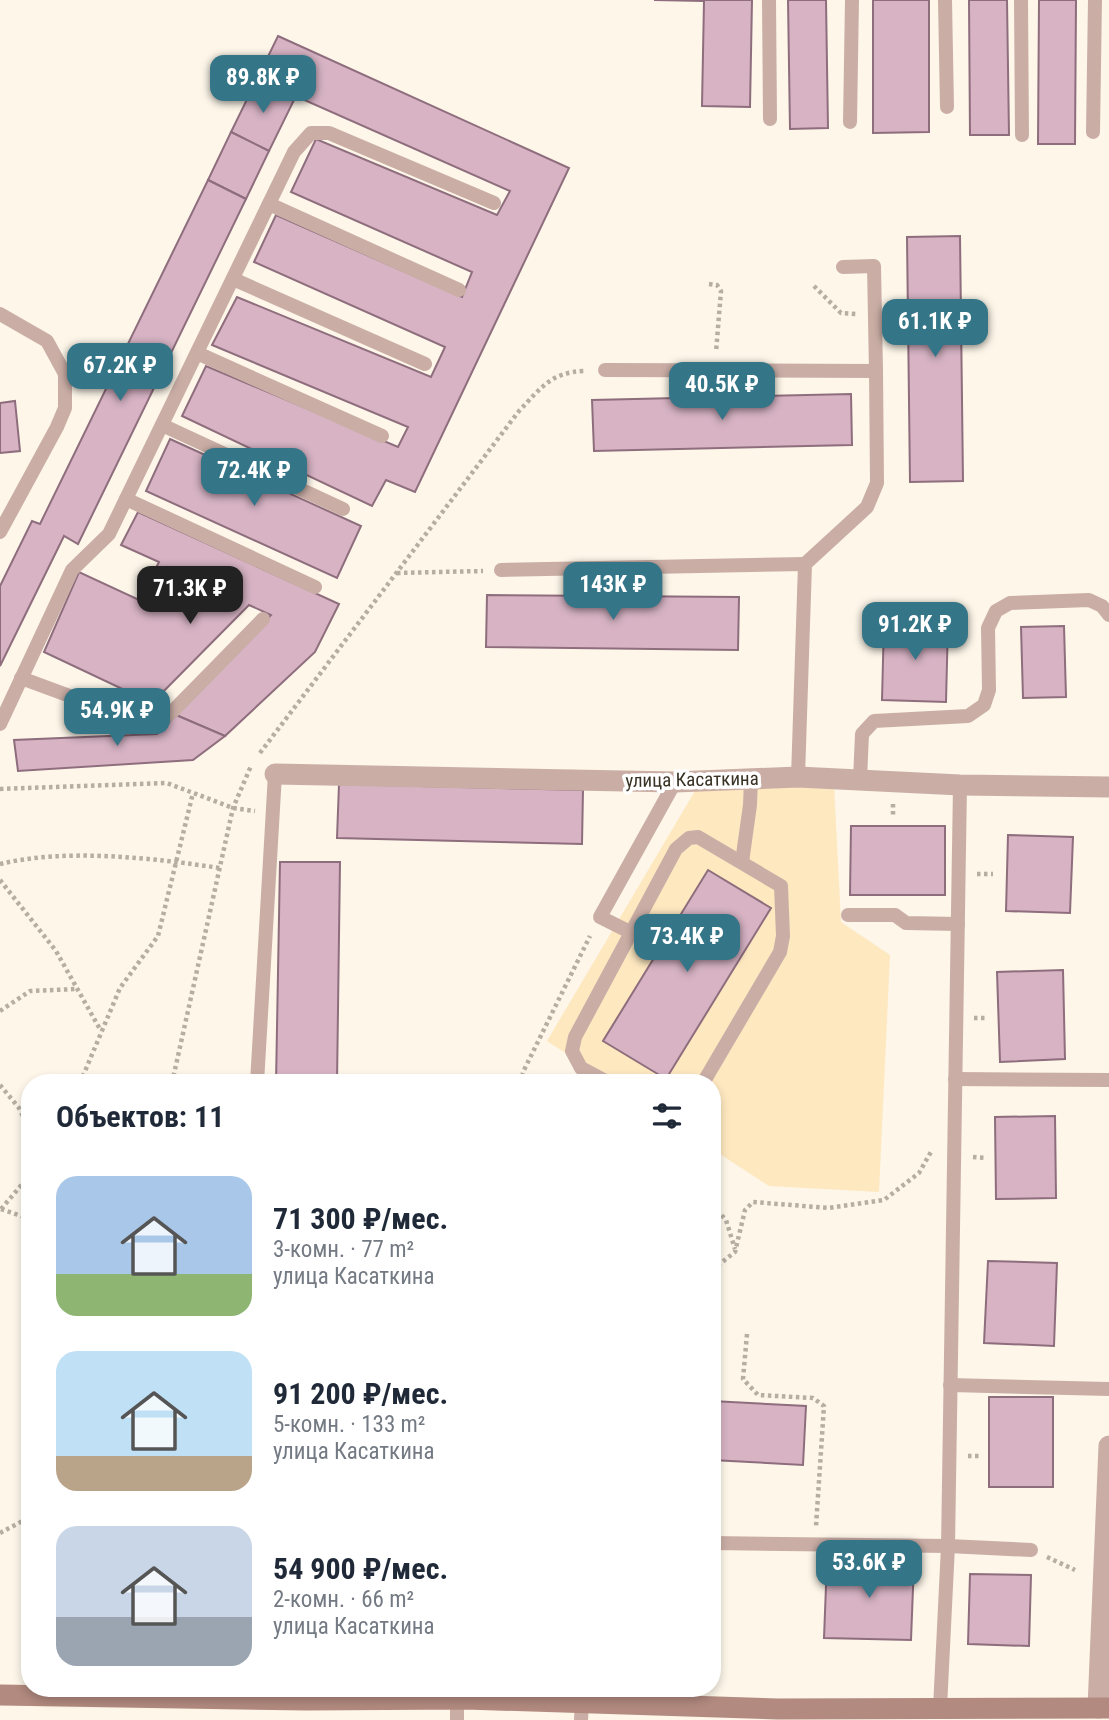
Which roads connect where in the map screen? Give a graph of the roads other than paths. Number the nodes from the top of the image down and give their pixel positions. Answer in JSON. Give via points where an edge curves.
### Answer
{"nodes":[{"id":1,"x":769,"y":0,"type":"edge"},
{"id":2,"x":852,"y":0,"type":"edge"},
{"id":3,"x":945,"y":0,"type":"edge"},
{"id":4,"x":1021,"y":0,"type":"edge"},
{"id":5,"x":1095,"y":0,"type":"edge"},
{"id":6,"x":947,"y":107,"type":"dead end"},
{"id":7,"x":770,"y":119,"type":"dead end"},
{"id":8,"x":850,"y":122,"type":"dead end"},
{"id":9,"x":1093,"y":132,"type":"dead end"},
{"id":10,"x":1022,"y":135,"type":"dead end"},
{"id":11,"x":494,"y":203,"type":"dead end"},
{"id":12,"x":269,"y":204,"type":"junction"},
{"id":13,"x":843,"y":267,"type":"dead end"},
{"id":14,"x":233,"y":279,"type":"junction"},
{"id":15,"x":459,"y":290,"type":"dead end"},
{"id":16,"x":0,"y":314,"type":"edge"},
{"id":17,"x":197,"y":353,"type":"junction"},
{"id":18,"x":425,"y":364,"type":"dead end"},
{"id":19,"x":605,"y":370,"type":"road end"},
{"id":20,"x":876,"y":371,"type":"junction"},
{"id":21,"x":162,"y":425,"type":"junction"},
{"id":22,"x":382,"y":436,"type":"dead end"},
{"id":23,"x":126,"y":499,"type":"junction"},
{"id":24,"x":343,"y":509,"type":"dead end"},
{"id":25,"x":0,"y":532,"type":"edge"},
{"id":26,"x":804,"y":564,"type":"junction"},
{"id":27,"x":501,"y":570,"type":"road end"},
{"id":28,"x":315,"y":587,"type":"dead end"},
{"id":29,"x":1109,"y":615,"type":"edge"},
{"id":30,"x":262,"y":619,"type":"dead end"},
{"id":31,"x":22,"y":678,"type":"junction"},
{"id":32,"x":0,"y":724,"type":"edge"},
{"id":33,"x":275,"y":774,"type":"joint"},
{"id":34,"x":798,"y":777,"type":"junction"},
{"id":35,"x":751,"y":779,"type":"junction"},
{"id":36,"x":860,"y":780,"type":"junction"},
{"id":37,"x":675,"y":782,"type":"junction"},
{"id":38,"x":960,"y":785,"type":"junction"},
{"id":39,"x":1109,"y":787,"type":"edge"},
{"id":40,"x":741,"y":862,"type":"junction"},
{"id":41,"x":848,"y":915,"type":"dead end"},
{"id":42,"x":958,"y":924,"type":"junction"},
{"id":43,"x":631,"y":932,"type":"junction"},
{"id":44,"x":258,"y":1074,"type":"edge"},
{"id":45,"x":592,"y":1074,"type":"edge"},
{"id":46,"x":708,"y":1074,"type":"edge"},
{"id":47,"x":955,"y":1079,"type":"junction"},
{"id":48,"x":1109,"y":1080,"type":"edge"},
{"id":49,"x":950,"y":1385,"type":"junction"},
{"id":50,"x":1109,"y":1389,"type":"edge"},
{"id":51,"x":1109,"y":1448,"type":"edge"},
{"id":52,"x":721,"y":1543,"type":"edge"},
{"id":53,"x":947,"y":1546,"type":"junction"},
{"id":54,"x":1031,"y":1550,"type":"road end"},
{"id":55,"x":0,"y":1695,"type":"edge"},
{"id":56,"x":21,"y":1695,"type":"edge"},
{"id":57,"x":123,"y":1697,"type":"edge"},
{"id":58,"x":336,"y":1697,"type":"edge"},
{"id":59,"x":383,"y":1697,"type":"edge"},
{"id":60,"x":545,"y":1697,"type":"edge"},
{"id":61,"x":563,"y":1697,"type":"edge"},
{"id":62,"x":940,"y":1708,"type":"junction"},
{"id":63,"x":1103,"y":1708,"type":"edge"},
{"id":64,"x":457,"y":1709,"type":"edge"},
{"id":65,"x":582,"y":1711,"type":"edge"},
{"id":66,"x":762,"y":1714,"type":"edge"}],
"edges":[{"from":1,"to":7,"type":"lane"},
{"from":2,"to":8,"type":"lane"},
{"from":3,"to":6,"type":"lane"},
{"from":4,"to":10,"type":"lane"},
{"from":5,"to":9,"type":"lane"},
{"from":11,"to":12,"type":"lane","via":[[329,133],[311,133],[294,152]]},
{"from":12,"to":14,"type":"lane"},
{"from":12,"to":15,"type":"lane"},
{"from":13,"to":20,"type":"lane","via":[[874,265]]},
{"from":14,"to":17,"type":"lane"},
{"from":14,"to":18,"type":"lane"},
{"from":16,"to":25,"type":"lane","via":[[47,341],[65,374],[61,418]]},
{"from":17,"to":21,"type":"lane"},
{"from":17,"to":22,"type":"lane"},
{"from":19,"to":20,"type":"lane"},
{"from":20,"to":26,"type":"lane","via":[[877,483],[867,507]]},
{"from":21,"to":23,"type":"lane"},
{"from":21,"to":24,"type":"lane"},
{"from":23,"to":28,"type":"lane"},
{"from":23,"to":31,"type":"lane","via":[[109,534],[72,569]]},
{"from":26,"to":27,"type":"lane"},
{"from":26,"to":34,"type":"lane"},
{"from":29,"to":36,"type":"lane","via":[[1089,600],[1010,603],[996,611],[988,628],[989,690],[984,705],[968,716],[874,721],[862,734]]},
{"from":30,"to":31,"type":"lane","via":[[171,713],[155,723],[143,723]]},
{"from":31,"to":32,"type":"lane"},
{"from":33,"to":37,"type":"street","name":"улица Касаткина"},
{"from":33,"to":44,"type":"lane"},
{"from":34,"to":35,"type":"street","name":"улица Касаткина"},
{"from":34,"to":36,"type":"street","name":"улица Касаткина"},
{"from":35,"to":37,"type":"street","name":"улица Касаткина"},
{"from":35,"to":40,"type":"lane"},
{"from":36,"to":38,"type":"street","name":"улица Касаткина"},
{"from":37,"to":43,"type":"lane","via":[[600,917]]},
{"from":38,"to":39,"type":"street","name":"улица Касаткина"},
{"from":38,"to":42,"type":"lane"},
{"from":40,"to":43,"type":"lane","via":[[698,836],[689,838],[676,849]]},
{"from":40,"to":46,"type":"lane","via":[[781,886],[783,936],[780,952]]},
{"from":41,"to":42,"type":"lane","via":[[895,915],[906,923]]},
{"from":42,"to":47,"type":"lane"},
{"from":43,"to":45,"type":"lane","via":[[575,1037],[572,1051],[581,1068]]},
{"from":47,"to":48,"type":"lane"},
{"from":47,"to":49,"type":"lane"},
{"from":49,"to":50,"type":"lane"},
{"from":49,"to":53,"type":"lane"},
{"from":51,"to":63,"type":"street"},
{"from":52,"to":53,"type":"lane"},
{"from":53,"to":54,"type":"lane"},
{"from":53,"to":62,"type":"lane"},
{"from":55,"to":56,"type":"street"},
{"from":57,"to":58,"type":"street"},
{"from":59,"to":64,"type":"street"},
{"from":60,"to":64,"type":"street"},
{"from":61,"to":65,"type":"street"},
{"from":62,"to":63,"type":"street"},
{"from":62,"to":66,"type":"street"},
{"from":65,"to":66,"type":"street"}]}
